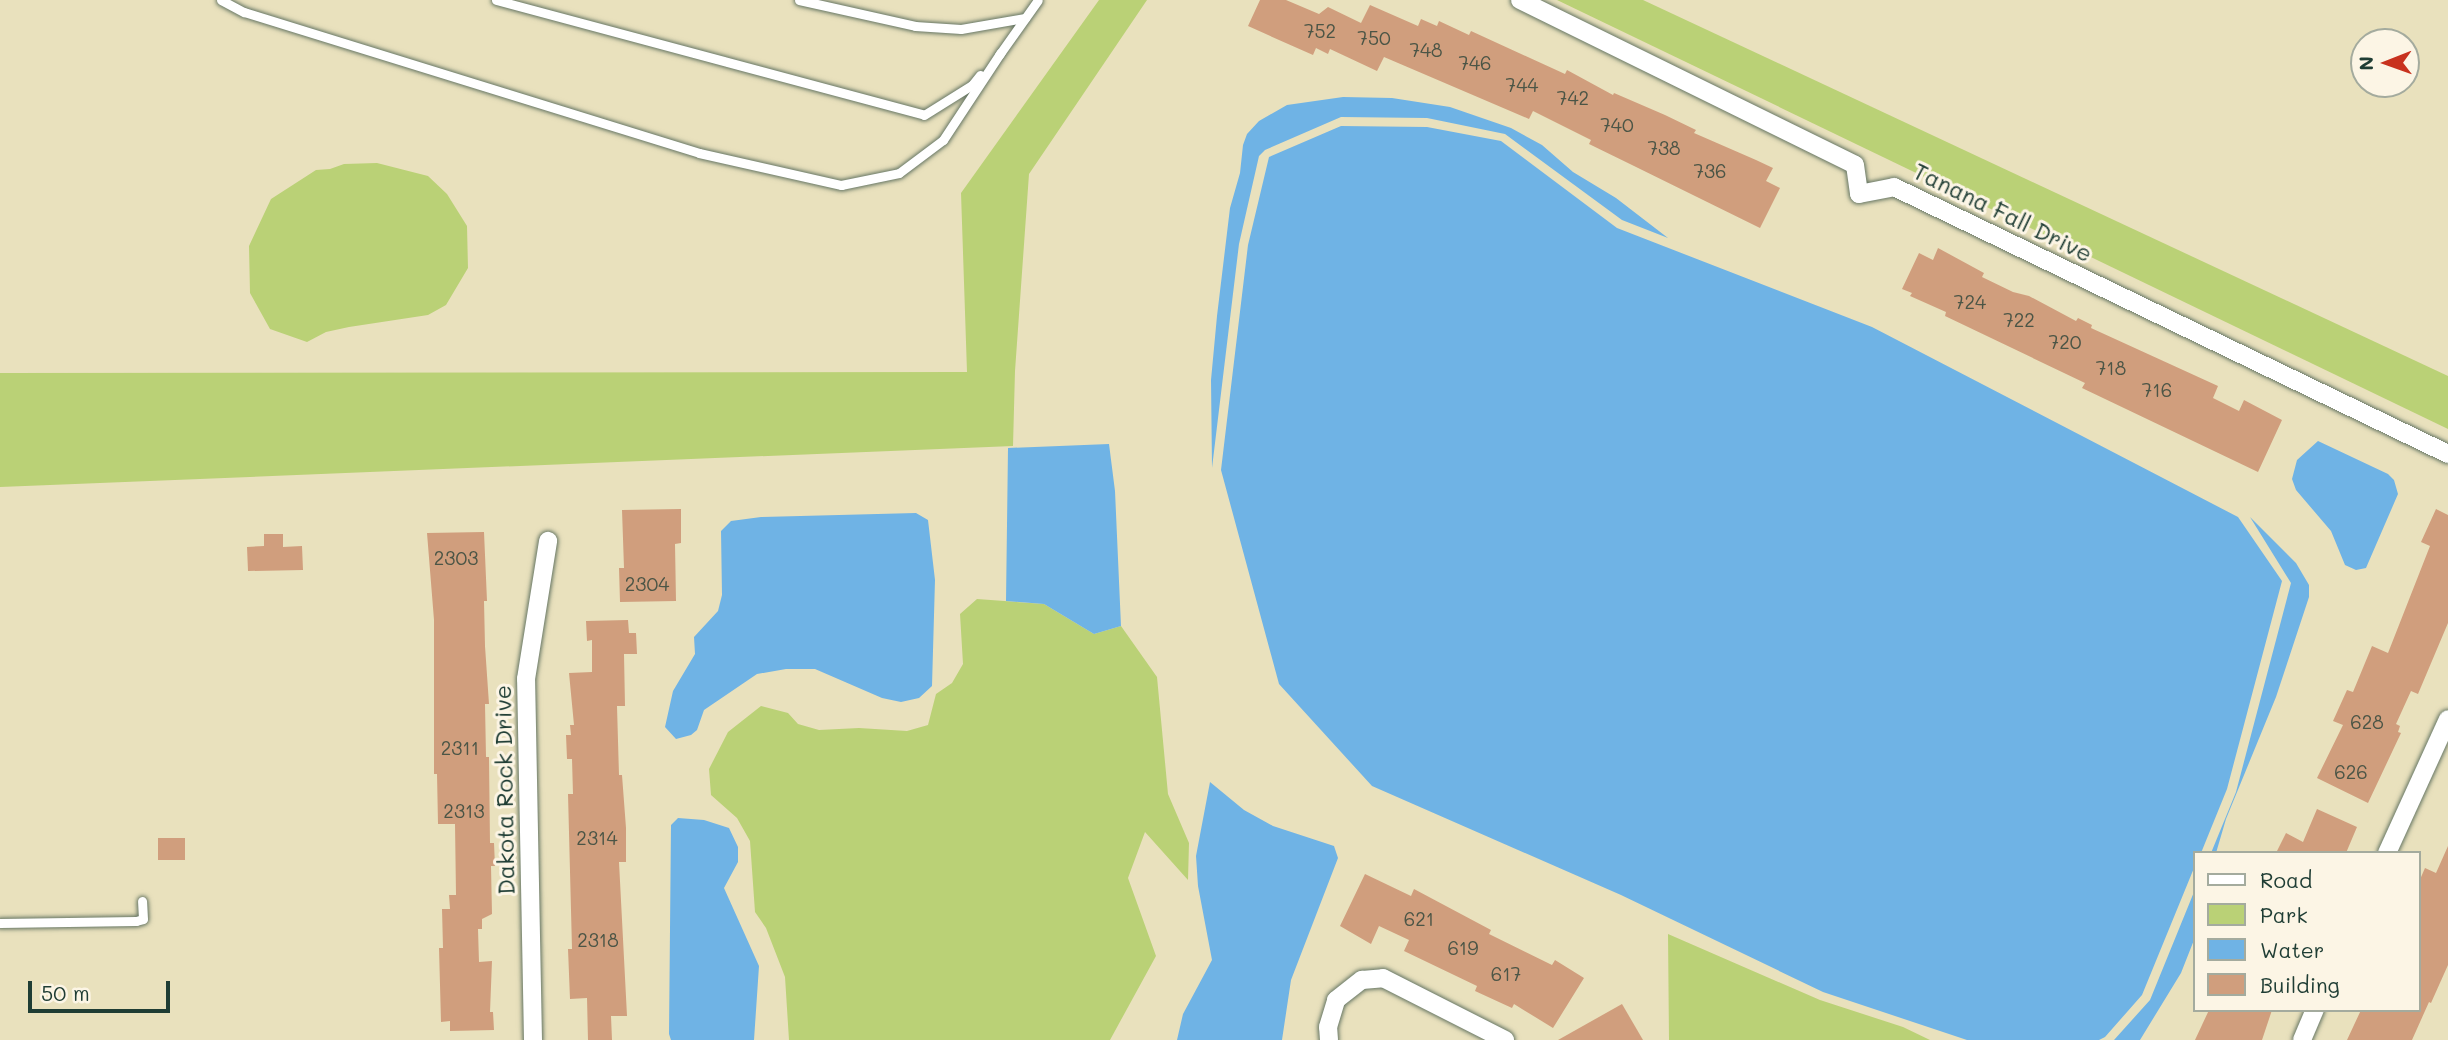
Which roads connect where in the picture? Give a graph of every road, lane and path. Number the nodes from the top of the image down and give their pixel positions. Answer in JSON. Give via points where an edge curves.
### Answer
{"nodes":[{"id":1,"x":221,"y":0,"type":"edge"},
{"id":2,"x":496,"y":0,"type":"edge"},
{"id":3,"x":799,"y":0,"type":"edge"},
{"id":4,"x":1038,"y":0,"type":"edge"},
{"id":5,"x":1520,"y":0,"type":"edge"},
{"id":6,"x":1025,"y":19,"type":"junction"},
{"id":7,"x":1001,"y":52,"type":"junction"},
{"id":8,"x":2448,"y":454,"type":"edge"},
{"id":9,"x":548,"y":541,"type":"dead end"},
{"id":10,"x":2448,"y":719,"type":"edge"},
{"id":11,"x":2388,"y":851,"type":"edge"},
{"id":12,"x":142,"y":901,"type":"dead end"},
{"id":13,"x":0,"y":923,"type":"edge"},
{"id":14,"x":2314,"y":1012,"type":"edge"},
{"id":15,"x":533,"y":1040,"type":"edge"},
{"id":16,"x":1329,"y":1040,"type":"edge"},
{"id":17,"x":1505,"y":1040,"type":"edge"},
{"id":18,"x":2302,"y":1040,"type":"edge"}],
"edges":[{"from":1,"to":7,"type":"lane","via":[[244,12],[699,153],[841,185],[899,173],[943,140]]},
{"from":2,"to":7,"type":"lane","via":[[924,115],[972,85]]},
{"from":3,"to":6,"type":"lane","via":[[915,26],[961,29]]},
{"from":4,"to":6,"type":"lane"},
{"from":5,"to":8,"type":"street","name":"Tanana Fall Drive","via":[[1855,165],[1859,194],[1894,187]]},
{"from":6,"to":7,"type":"lane"},
{"from":9,"to":15,"type":"street","name":"Dakota Rock Drive","via":[[526,679]]},
{"from":10,"to":11,"type":"street"},
{"from":12,"to":13,"type":"lane","via":[[144,919],[136,921]]},
{"from":14,"to":18,"type":"street"},
{"from":16,"to":17,"type":"street","via":[[1336,1000],[1362,980],[1383,978]]}]}
